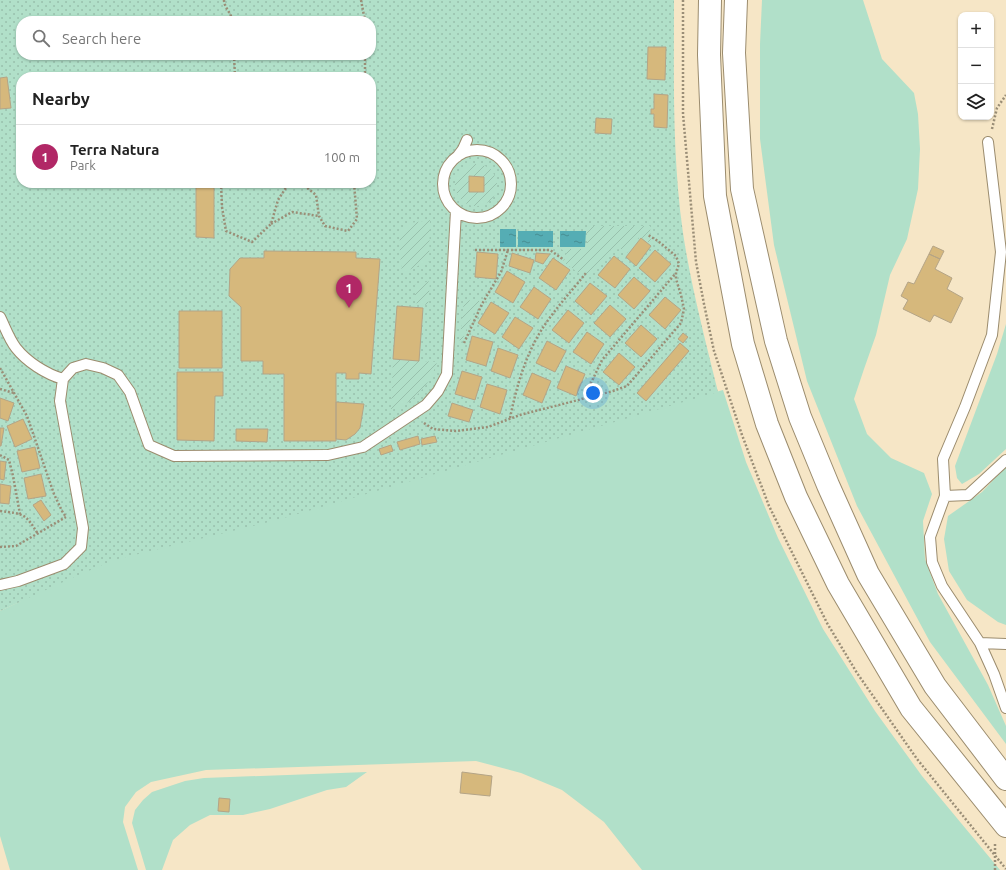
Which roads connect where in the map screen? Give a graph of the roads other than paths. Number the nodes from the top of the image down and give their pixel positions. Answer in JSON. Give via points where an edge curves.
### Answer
{"nodes":[{"id":1,"x":710,"y":0,"type":"edge"},
{"id":2,"x":736,"y":0,"type":"edge"},
{"id":3,"x":467,"y":140,"type":"dead end"},
{"id":4,"x":988,"y":142,"type":"road end"},
{"id":5,"x":457,"y":157,"type":"junction"},
{"id":6,"x":456,"y":211,"type":"junction"},
{"id":7,"x":0,"y":317,"type":"edge"},
{"id":8,"x":63,"y":379,"type":"junction"},
{"id":9,"x":1006,"y":460,"type":"edge"},
{"id":10,"x":945,"y":496,"type":"junction"},
{"id":11,"x":0,"y":585,"type":"edge"},
{"id":12,"x":980,"y":643,"type":"junction"},
{"id":13,"x":1006,"y":644,"type":"edge"},
{"id":14,"x":1006,"y":708,"type":"edge"},
{"id":15,"x":1006,"y":779,"type":"edge"},
{"id":16,"x":1006,"y":826,"type":"edge"}],
"edges":[{"from":1,"to":16,"type":"main road","via":[[709,55],[715,196],[743,344],[767,424],[796,497],[838,584],[907,701]]},
{"from":2,"to":15,"type":"main road","via":[[734,53],[742,189],[776,341],[800,417],[868,574],[935,686]]},
{"from":3,"to":5,"type":"lane"},
{"from":4,"to":10,"type":"lane","via":[[1001,252],[992,335],[942,459]]},
{"from":5,"to":6,"type":"lane","via":[[446,170],[443,180],[448,203]]},
{"from":5,"to":6,"type":"lane","via":[[474,150],[496,156],[504,164],[511,184],[504,204],[487,217],[476,218]]},
{"from":6,"to":8,"type":"lane","via":[[447,374],[438,391],[426,405],[363,447],[328,455],[174,456],[150,445],[130,392],[118,375],[86,364],[73,368]]},
{"from":7,"to":8,"type":"lane","via":[[16,348],[24,356],[52,375]]},
{"from":8,"to":11,"type":"lane","via":[[60,401],[83,528],[81,547],[64,564]]},
{"from":9,"to":10,"type":"lane","via":[[968,495]]},
{"from":10,"to":12,"type":"lane","via":[[930,537],[932,562],[942,586]]},
{"from":12,"to":13,"type":"lane"},
{"from":12,"to":14,"type":"lane"}]}
